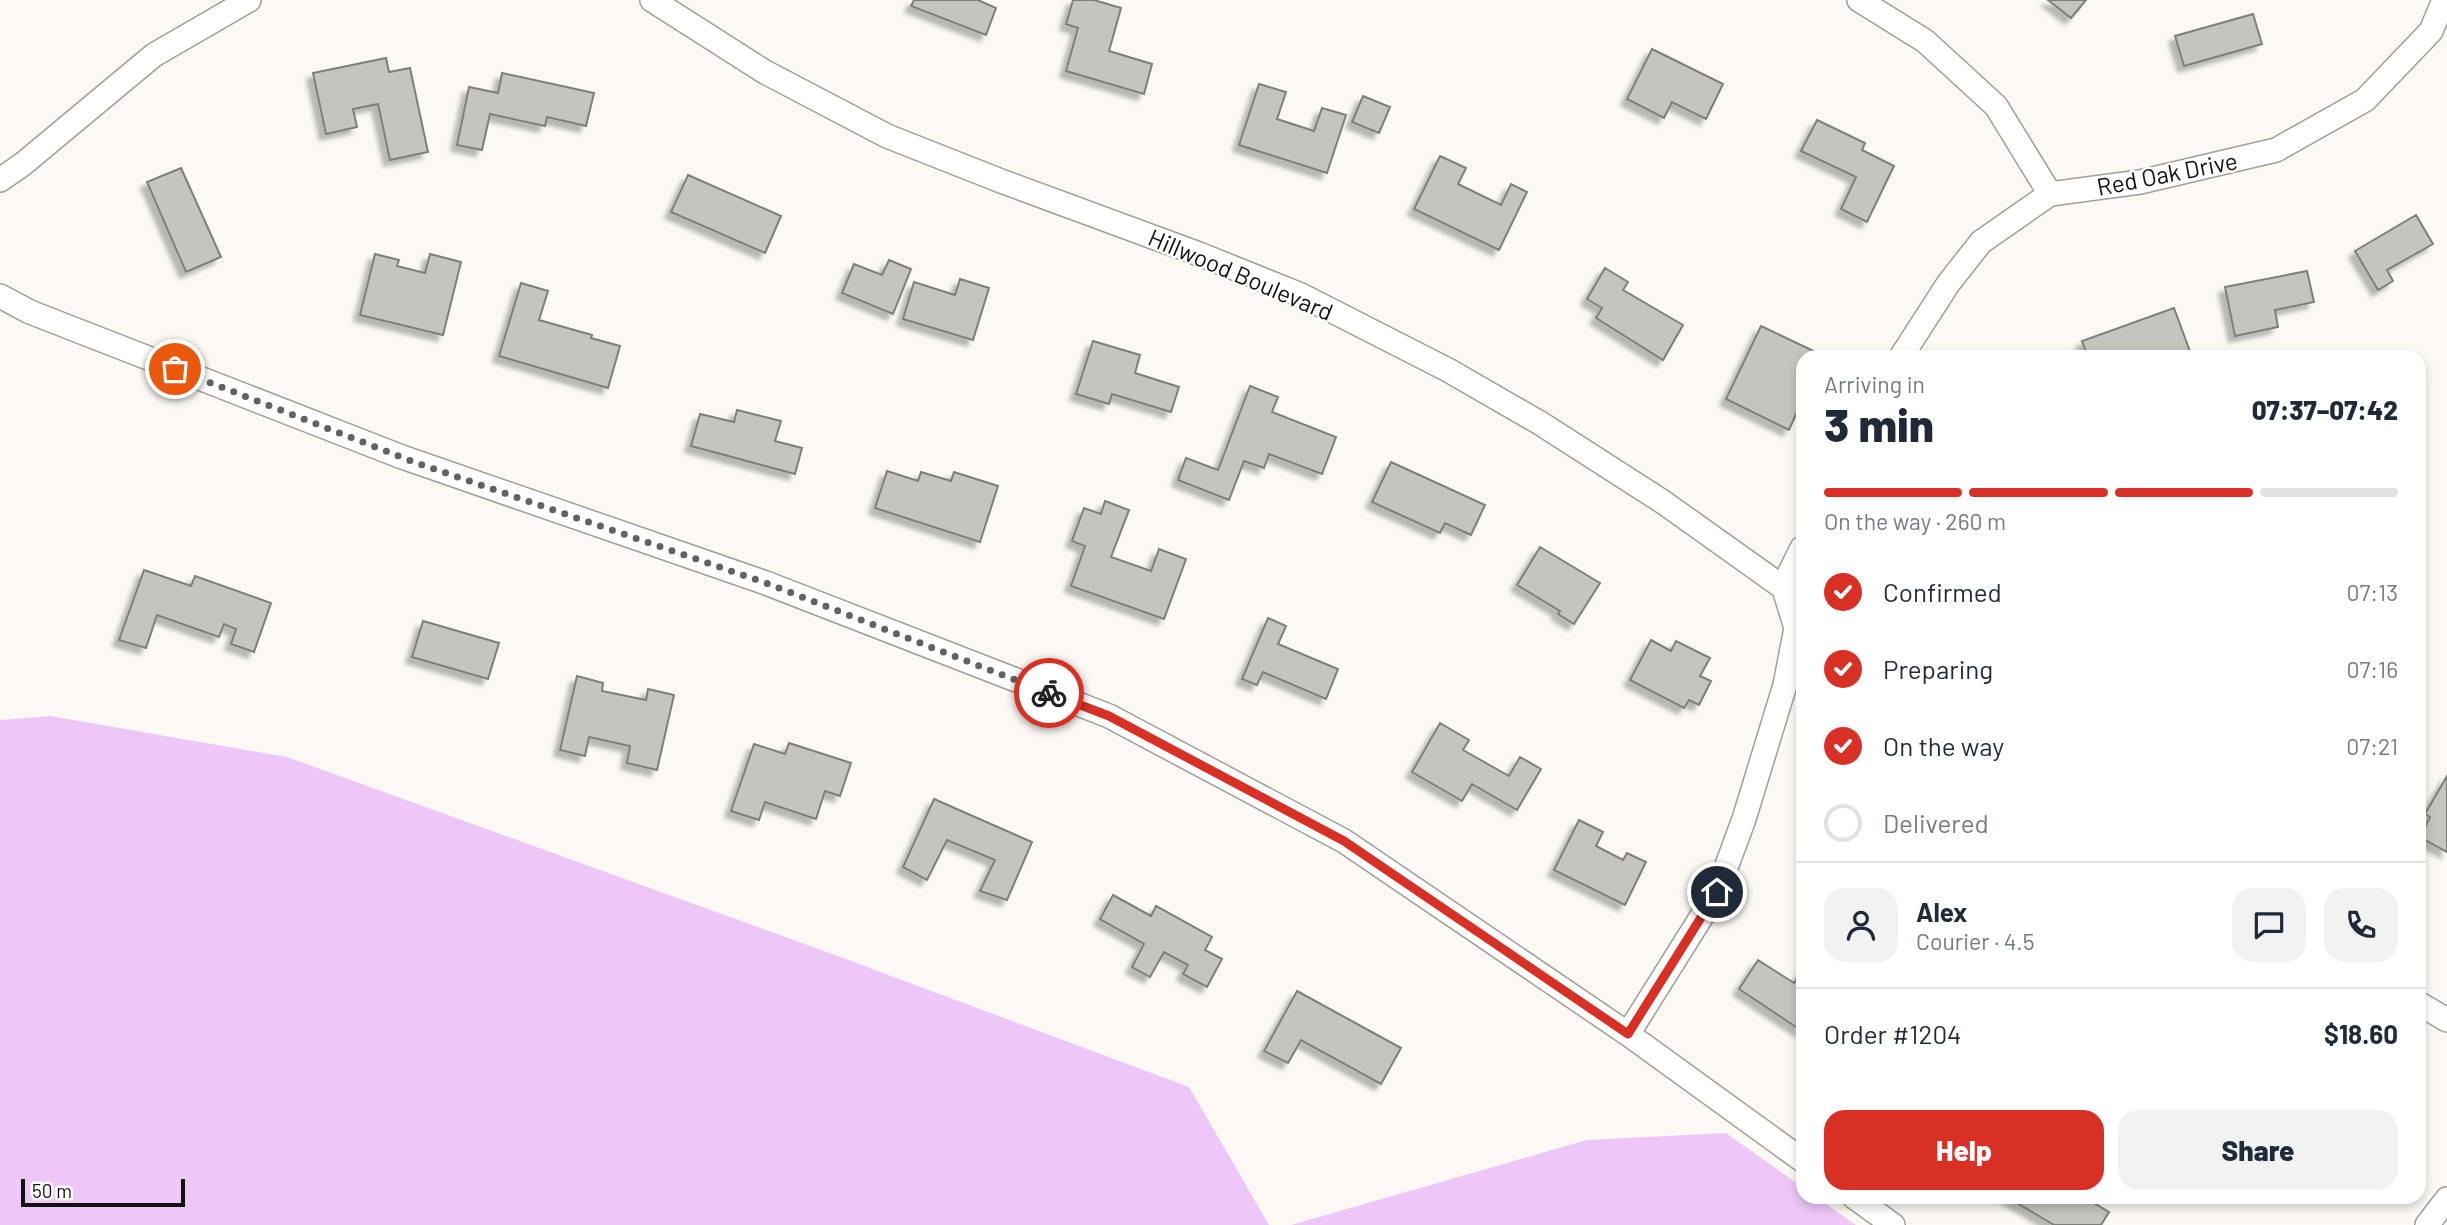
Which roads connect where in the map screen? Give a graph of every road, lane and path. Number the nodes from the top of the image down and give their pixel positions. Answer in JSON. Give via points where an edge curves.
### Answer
{"nodes":[{"id":1,"x":249,"y":0,"type":"edge"},
{"id":2,"x":652,"y":0,"type":"edge"},
{"id":3,"x":1859,"y":0,"type":"edge"},
{"id":4,"x":2444,"y":0,"type":"edge"},
{"id":5,"x":0,"y":180,"type":"edge"},
{"id":6,"x":2050,"y":194,"type":"junction"},
{"id":7,"x":0,"y":296,"type":"edge"},
{"id":8,"x":1906,"y":350,"type":"edge"},
{"id":9,"x":1796,"y":560,"type":"edge"},
{"id":10,"x":1783,"y":586,"type":"junction"},
{"id":11,"x":1796,"y":596,"type":"edge"},
{"id":12,"x":1796,"y":625,"type":"edge"},
{"id":13,"x":1796,"y":633,"type":"edge"},
{"id":14,"x":2426,"y":1008,"type":"edge"},
{"id":15,"x":2447,"y":1020,"type":"edge"},
{"id":16,"x":1628,"y":1034,"type":"junction"},
{"id":17,"x":1796,"y":1156,"type":"edge"},
{"id":18,"x":2447,"y":1199,"type":"edge"},
{"id":19,"x":1864,"y":1204,"type":"edge"},
{"id":20,"x":1893,"y":1225,"type":"edge"},
{"id":21,"x":2427,"y":1225,"type":"edge"}],
"edges":[{"from":1,"to":5,"type":"street","via":[[154,55]]},
{"from":2,"to":10,"type":"street","name":"Hillwood Boulevard","via":[[765,72],[887,136],[1301,295],[1448,370],[1652,495]]},
{"from":3,"to":6,"type":"street","via":[[1925,41],[1996,106]]},
{"from":4,"to":6,"type":"street","name":"Red Oak Drive","via":[[2431,31],[2365,100],[2276,150],[2140,182]]},
{"from":6,"to":8,"type":"street","name":"Red Oak Drive","via":[[1981,242]]},
{"from":7,"to":16,"type":"street","via":[[30,312],[402,457],[766,583],[1109,716],[1344,841]]},
{"from":9,"to":10,"type":"street"},
{"from":10,"to":11,"type":"street","name":"Hillwood Boulevard"},
{"from":10,"to":12,"type":"street"},
{"from":13,"to":16,"type":"street","via":[[1785,685],[1717,892]]},
{"from":14,"to":15,"type":"street"},
{"from":16,"to":17,"type":"street"},
{"from":18,"to":21,"type":"street"},
{"from":19,"to":20,"type":"street"}]}
